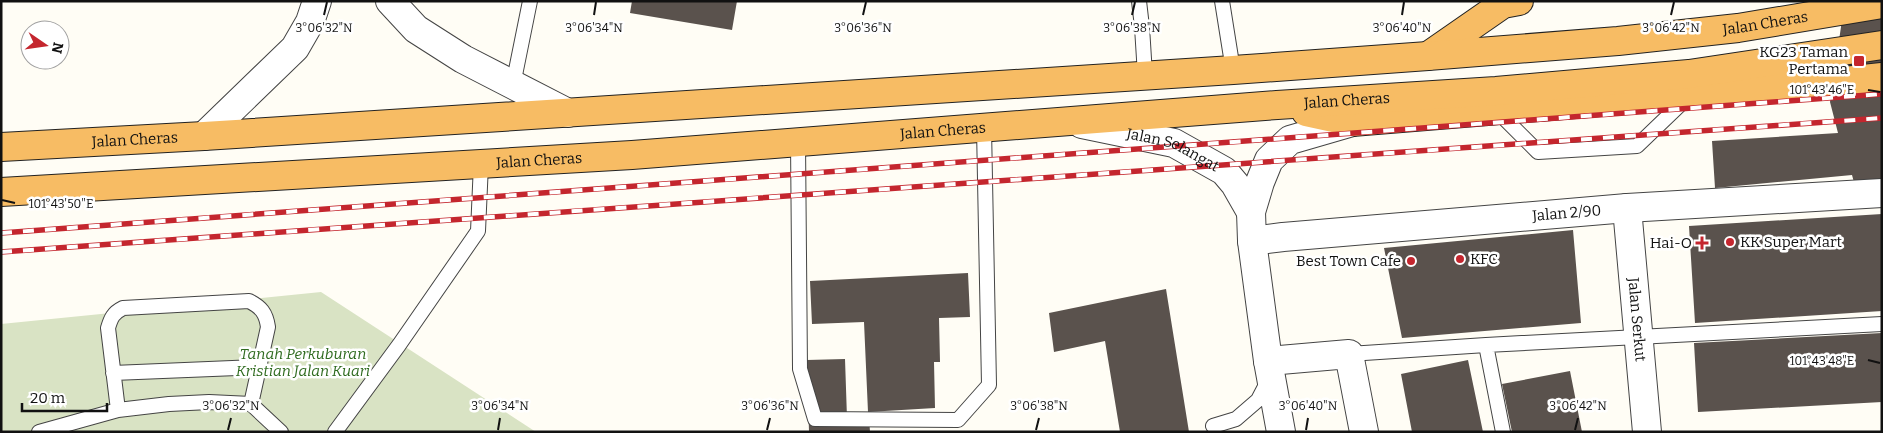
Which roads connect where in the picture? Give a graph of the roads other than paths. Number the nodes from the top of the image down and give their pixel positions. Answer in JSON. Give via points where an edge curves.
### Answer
{"nodes":[{"id":1,"x":317,"y":1,"type":"edge"},
{"id":2,"x":390,"y":1,"type":"edge"},
{"id":3,"x":530,"y":1,"type":"edge"},
{"id":4,"x":1139,"y":1,"type":"edge"},
{"id":5,"x":1222,"y":1,"type":"edge"},
{"id":6,"x":1519,"y":1,"type":"edge"},
{"id":7,"x":1882,"y":4,"type":"edge"},
{"id":8,"x":1827,"y":8,"type":"edge"},
{"id":9,"x":1882,"y":45,"type":"edge"},
{"id":10,"x":1428,"y":56,"type":"junction"},
{"id":11,"x":1233,"y":70,"type":"junction"},
{"id":12,"x":1145,"y":75,"type":"junction"},
{"id":13,"x":1882,"y":77,"type":"edge"},
{"id":14,"x":513,"y":85,"type":"junction"},
{"id":15,"x":1691,"y":94,"type":"junction"},
{"id":16,"x":1277,"y":105,"type":"junction"},
{"id":17,"x":1497,"y":111,"type":"junction"},
{"id":18,"x":568,"y":113,"type":"junction"},
{"id":19,"x":1072,"y":121,"type":"junction"},
{"id":20,"x":1352,"y":122,"type":"junction"},
{"id":21,"x":984,"y":128,"type":"junction"},
{"id":22,"x":204,"y":136,"type":"junction"},
{"id":23,"x":798,"y":142,"type":"junction"},
{"id":24,"x":1,"y":147,"type":"edge"},
{"id":25,"x":481,"y":164,"type":"junction"},
{"id":26,"x":1,"y":192,"type":"edge"},
{"id":27,"x":1882,"y":193,"type":"edge"},
{"id":28,"x":1626,"y":208,"type":"junction"},
{"id":29,"x":1251,"y":212,"type":"junction"},
{"id":30,"x":1252,"y":241,"type":"junction"},
{"id":31,"x":1882,"y":324,"type":"edge"},
{"id":32,"x":1638,"y":337,"type":"junction"},
{"id":33,"x":1486,"y":345,"type":"junction"},
{"id":34,"x":1349,"y":354,"type":"junction"},
{"id":35,"x":259,"y":367,"type":"junction"},
{"id":36,"x":1269,"y":368,"type":"junction"},
{"id":37,"x":113,"y":373,"type":"junction"},
{"id":38,"x":251,"y":404,"type":"junction"},
{"id":39,"x":118,"y":410,"type":"junction"},
{"id":40,"x":1213,"y":426,"type":"dead end"},
{"id":41,"x":39,"y":432,"type":"edge"},
{"id":42,"x":280,"y":432,"type":"edge"},
{"id":43,"x":335,"y":432,"type":"edge"},
{"id":44,"x":1281,"y":432,"type":"edge"},
{"id":45,"x":1364,"y":432,"type":"edge"},
{"id":46,"x":1503,"y":432,"type":"edge"},
{"id":47,"x":1647,"y":432,"type":"edge"}],
"edges":[{"from":1,"to":22,"type":"street","via":[[310,22],[295,48]]},
{"from":2,"to":14,"type":"street","via":[[416,28],[463,59]]},
{"from":3,"to":14,"type":"lane"},
{"from":4,"to":12,"type":"lane"},
{"from":5,"to":11,"type":"lane"},
{"from":6,"to":10,"type":"highway","via":[[1503,4]]},
{"from":7,"to":8,"type":"highway","name":"Jalan Cheras"},
{"from":8,"to":10,"type":"highway","name":"Jalan Cheras","via":[[1738,28]]},
{"from":9,"to":16,"type":"highway","name":"Jalan Cheras","via":[[1689,74]]},
{"from":10,"to":11,"type":"highway","name":"Jalan Cheras"},
{"from":11,"to":12,"type":"highway","name":"Jalan Cheras"},
{"from":12,"to":18,"type":"highway","name":"Jalan Cheras"},
{"from":13,"to":15,"type":"highway"},
{"from":14,"to":18,"type":"street"},
{"from":15,"to":17,"type":"highway"},
{"from":15,"to":17,"type":"lane","via":[[1637,146],[1538,152]]},
{"from":16,"to":19,"type":"highway","name":"Jalan Cheras"},
{"from":16,"to":20,"type":"highway"},
{"from":17,"to":20,"type":"highway"},
{"from":18,"to":22,"type":"highway","name":"Jalan Cheras"},
{"from":19,"to":21,"type":"highway","name":"Jalan Cheras"},
{"from":19,"to":29,"type":"street","name":"Jalan Selangat","via":[[1174,143],[1224,170],[1236,184]]},
{"from":20,"to":29,"type":"street","name":"Jalan Selangat","via":[[1290,140],[1269,160]]},
{"from":21,"to":23,"type":"highway","name":"Jalan Cheras"},
{"from":21,"to":23,"type":"lane","via":[[989,385],[958,420],[815,419],[800,368]]},
{"from":22,"to":24,"type":"highway","name":"Jalan Cheras"},
{"from":23,"to":25,"type":"highway","name":"Jalan Cheras"},
{"from":25,"to":26,"type":"highway","name":"Jalan Cheras"},
{"from":25,"to":43,"type":"lane","via":[[478,230]]},
{"from":27,"to":28,"type":"street","name":"Jalan 2/90"},
{"from":28,"to":30,"type":"street","name":"Jalan 2/90"},
{"from":28,"to":32,"type":"street","name":"Jalan Serkut"},
{"from":29,"to":30,"type":"street","name":"Jalan Selangat"},
{"from":30,"to":36,"type":"street","name":"Jalan Selangat"},
{"from":31,"to":32,"type":"lane"},
{"from":32,"to":33,"type":"lane"},
{"from":32,"to":47,"type":"street","name":"Jalan Serkut"},
{"from":33,"to":34,"type":"lane"},
{"from":33,"to":46,"type":"lane"},
{"from":34,"to":36,"type":"street"},
{"from":34,"to":45,"type":"street"},
{"from":35,"to":37,"type":"lane"},
{"from":35,"to":37,"type":"lane","via":[[268,327],[262,309],[249,301],[123,308],[110,319],[108,328]]},
{"from":35,"to":38,"type":"lane"},
{"from":36,"to":40,"type":"lane","via":[[1258,400],[1236,419]]},
{"from":36,"to":44,"type":"street","name":"Jalan Selangat"},
{"from":37,"to":39,"type":"lane"},
{"from":38,"to":39,"type":"lane","via":[[209,402]]},
{"from":38,"to":42,"type":"lane"},
{"from":39,"to":41,"type":"lane"}]}
